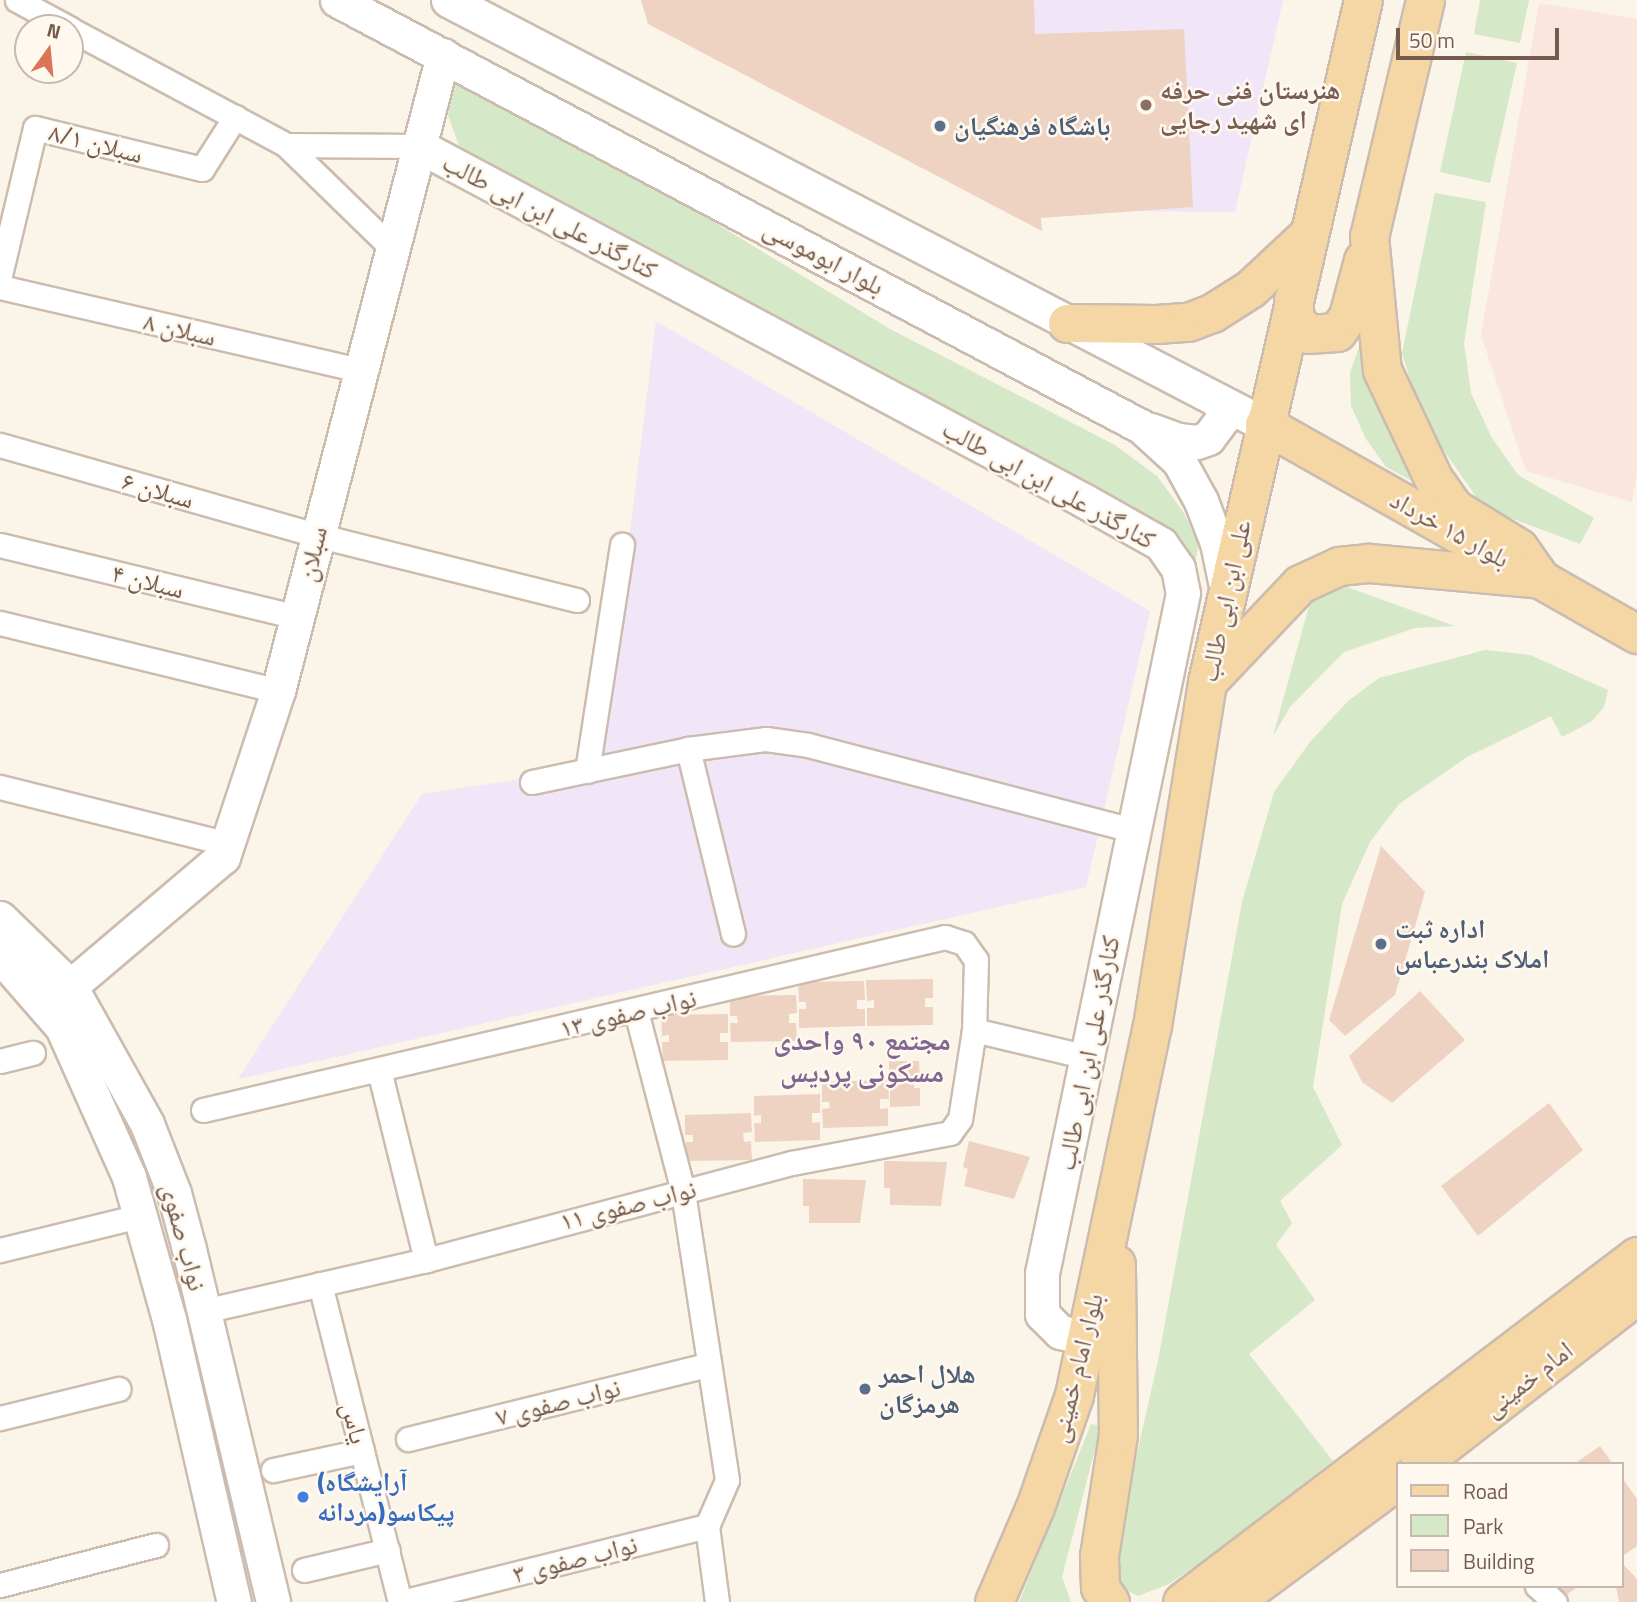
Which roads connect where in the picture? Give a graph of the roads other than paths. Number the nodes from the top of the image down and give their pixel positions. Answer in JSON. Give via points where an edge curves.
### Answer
{"nodes":[{"id":1,"x":17,"y":0,"type":"edge"},
{"id":2,"x":337,"y":0,"type":"edge"},
{"id":3,"x":449,"y":0,"type":"edge"},
{"id":4,"x":1363,"y":0,"type":"edge"},
{"id":5,"x":1424,"y":0,"type":"edge"},
{"id":6,"x":43,"y":14,"type":"edge"},
{"id":7,"x":84,"y":36,"type":"edge"},
{"id":8,"x":443,"y":55,"type":"junction"},
{"id":9,"x":235,"y":117,"type":"junction"},
{"id":10,"x":286,"y":145,"type":"junction"},
{"id":11,"x":419,"y":146,"type":"junction"},
{"id":12,"x":1308,"y":235,"type":"junction"},
{"id":13,"x":1369,"y":236,"type":"junction"},
{"id":14,"x":392,"y":248,"type":"junction"},
{"id":15,"x":0,"y":275,"type":"edge"},
{"id":16,"x":0,"y":286,"type":"edge"},
{"id":17,"x":1293,"y":300,"type":"junction"},
{"id":18,"x":1067,"y":323,"type":"junction"},
{"id":19,"x":359,"y":370,"type":"junction"},
{"id":20,"x":1220,"y":401,"type":"junction"},
{"id":21,"x":1264,"y":424,"type":"junction"},
{"id":22,"x":1142,"y":427,"type":"junction"},
{"id":23,"x":0,"y":445,"type":"edge"},
{"id":24,"x":316,"y":535,"type":"junction"},
{"id":25,"x":0,"y":545,"type":"edge"},
{"id":26,"x":622,"y":545,"type":"dead end"},
{"id":27,"x":1541,"y":579,"type":"junction"},
{"id":28,"x":1227,"y":591,"type":"junction"},
{"id":29,"x":577,"y":600,"type":"dead end"},
{"id":30,"x":297,"y":617,"type":"junction"},
{"id":31,"x":0,"y":623,"type":"edge"},
{"id":32,"x":1637,"y":634,"type":"edge"},
{"id":33,"x":1208,"y":682,"type":"junction"},
{"id":34,"x":278,"y":691,"type":"junction"},
{"id":35,"x":688,"y":749,"type":"junction"},
{"id":36,"x":587,"y":771,"type":"junction"},
{"id":37,"x":532,"y":782,"type":"dead end"},
{"id":38,"x":0,"y":787,"type":"edge"},
{"id":39,"x":1133,"y":830,"type":"junction"},
{"id":40,"x":229,"y":844,"type":"junction"},
{"id":41,"x":0,"y":918,"type":"edge"},
{"id":42,"x":733,"y":934,"type":"dead end"},
{"id":43,"x":0,"y":956,"type":"edge"},
{"id":44,"x":58,"y":996,"type":"junction"},
{"id":45,"x":636,"y":1011,"type":"junction"},
{"id":46,"x":974,"y":1030,"type":"junction"},
{"id":47,"x":33,"y":1053,"type":"dead end"},
{"id":48,"x":1087,"y":1057,"type":"junction"},
{"id":49,"x":0,"y":1061,"type":"edge"},
{"id":50,"x":379,"y":1070,"type":"junction"},
{"id":51,"x":203,"y":1110,"type":"dead end"},
{"id":52,"x":683,"y":1192,"type":"junction"},
{"id":53,"x":1115,"y":1208,"type":"junction"},
{"id":54,"x":140,"y":1216,"type":"junction"},
{"id":55,"x":0,"y":1250,"type":"edge"},
{"id":56,"x":1637,"y":1256,"type":"edge"},
{"id":57,"x":426,"y":1260,"type":"junction"},
{"id":58,"x":320,"y":1284,"type":"junction"},
{"id":59,"x":1637,"y":1295,"type":"edge"},
{"id":60,"x":203,"y":1311,"type":"junction"},
{"id":61,"x":169,"y":1320,"type":"junction"},
{"id":62,"x":1084,"y":1336,"type":"junction"},
{"id":63,"x":708,"y":1365,"type":"junction"},
{"id":64,"x":118,"y":1389,"type":"dead end"},
{"id":65,"x":0,"y":1419,"type":"edge"},
{"id":66,"x":408,"y":1439,"type":"dead end"},
{"id":67,"x":362,"y":1451,"type":"junction"},
{"id":68,"x":1422,"y":1462,"type":"edge"},
{"id":69,"x":273,"y":1469,"type":"dead end"},
{"id":70,"x":1396,"y":1481,"type":"edge"},
{"id":71,"x":707,"y":1526,"type":"junction"},
{"id":72,"x":156,"y":1545,"type":"dead end"},
{"id":73,"x":388,"y":1550,"type":"junction"},
{"id":74,"x":304,"y":1570,"type":"dead end"},
{"id":75,"x":0,"y":1585,"type":"edge"},
{"id":76,"x":1540,"y":1588,"type":"edge"},
{"id":77,"x":234,"y":1602,"type":"edge"},
{"id":78,"x":273,"y":1602,"type":"edge"},
{"id":79,"x":401,"y":1602,"type":"edge"},
{"id":80,"x":717,"y":1602,"type":"edge"},
{"id":81,"x":994,"y":1602,"type":"edge"},
{"id":82,"x":1110,"y":1602,"type":"edge"},
{"id":83,"x":1182,"y":1602,"type":"edge"},
{"id":84,"x":1233,"y":1602,"type":"edge"},
{"id":85,"x":1555,"y":1602,"type":"edge"}],
"edges":[{"from":1,"to":6,"type":"street"},
{"from":2,"to":8,"type":"street","name":"بلوار ابوموسی"},
{"from":3,"to":18,"type":"street","name":"بلوار ابوموسی"},
{"from":4,"to":12,"type":"main road","name":"علی ابن ابی طالب"},
{"from":5,"to":13,"type":"main road"},
{"from":7,"to":9,"type":"street"},
{"from":8,"to":11,"type":"street","name":"سبلان"},
{"from":8,"to":22,"type":"street","name":"بلوار ابوموسی"},
{"from":9,"to":10,"type":"street"},
{"from":9,"to":15,"type":"street","name":"سبلان ۸/۱","via":[[202,169],[35,128]]},
{"from":10,"to":11,"type":"street"},
{"from":10,"to":14,"type":"street"},
{"from":11,"to":14,"type":"street","name":"سبلان"},
{"from":11,"to":39,"type":"street","name":"کنارگذر علی ابن ابی طالب","via":[[1161,544],[1178,568],[1183,593]]},
{"from":12,"to":17,"type":"main road","name":"علی ابن ابی طالب"},
{"from":12,"to":18,"type":"main road","via":[[1250,289],[1188,322]]},
{"from":13,"to":17,"type":"main road","via":[[1348,316],[1337,332],[1308,334],[1295,320]]},
{"from":13,"to":27,"type":"main road","via":[[1382,370],[1433,478],[1454,508],[1519,548]]},
{"from":14,"to":19,"type":"street","name":"سبلان"},
{"from":16,"to":19,"type":"street","name":"سبلان ۸"},
{"from":17,"to":21,"type":"main road","name":"علی ابن ابی طالب"},
{"from":18,"to":20,"type":"street","name":"بلوار ابوموسی"},
{"from":19,"to":24,"type":"street","name":"سبلان"},
{"from":20,"to":21,"type":"street","name":"بلوار ابوموسی"},
{"from":20,"to":22,"type":"street","via":[[1223,418],[1215,433],[1197,442]]},
{"from":21,"to":27,"type":"main road","name":"بلوار ۱۵ خرداد"},
{"from":21,"to":28,"type":"main road","name":"علی ابن ابی طالب"},
{"from":22,"to":28,"type":"street","name":"بلوار ابوموسی","via":[[1179,461],[1201,501]]},
{"from":23,"to":24,"type":"street","name":"سبلان ۶"},
{"from":24,"to":29,"type":"street","name":"سبلان ۶"},
{"from":24,"to":30,"type":"street","name":"سبلان"},
{"from":25,"to":30,"type":"street","name":"سبلان ۴"},
{"from":26,"to":36,"type":"street"},
{"from":27,"to":32,"type":"main road","name":"بلوار ۱۵ خرداد"},
{"from":27,"to":33,"type":"main road","via":[[1369,563],[1339,566],[1300,584]]},
{"from":28,"to":33,"type":"main road","name":"علی ابن ابی طالب"},
{"from":30,"to":34,"type":"street","name":"سبلان"},
{"from":31,"to":34,"type":"street"},
{"from":33,"to":53,"type":"main road","name":"علی ابن ابی طالب","via":[[1152,1026]]},
{"from":34,"to":40,"type":"street","name":"سبلان"},
{"from":35,"to":36,"type":"street"},
{"from":35,"to":39,"type":"street","via":[[766,739],[808,745]]},
{"from":35,"to":42,"type":"street"},
{"from":36,"to":37,"type":"street"},
{"from":38,"to":40,"type":"street"},
{"from":39,"to":48,"type":"street","name":"کنارگذر علی ابن ابی طالب"},
{"from":40,"to":44,"type":"street","name":"سبلان","via":[[223,858]]},
{"from":41,"to":44,"type":"street","name":"نواب صفوی"},
{"from":43,"to":44,"type":"street","name":"نواب صفوی"},
{"from":44,"to":54,"type":"street","name":"نواب صفوی"},
{"from":44,"to":60,"type":"street","name":"نواب صفوی","via":[[147,1124],[174,1193]]},
{"from":45,"to":46,"type":"street","name":"نواب صفوی ۱۳","via":[[946,937],[964,943],[976,960]]},
{"from":45,"to":50,"type":"street","name":"نواب صفوی ۱۳"},
{"from":45,"to":52,"type":"street"},
{"from":46,"to":48,"type":"street"},
{"from":46,"to":52,"type":"street","name":"نواب صفوی ۱۱","via":[[960,1119],[950,1133],[791,1163]]},
{"from":47,"to":49,"type":"street"},
{"from":48,"to":62,"type":"street","name":"کنارگذر علی ابن ابی طالب","via":[[1042,1273],[1042,1314],[1060,1332]]},
{"from":50,"to":51,"type":"street","name":"نواب صفوی ۱۳"},
{"from":50,"to":57,"type":"street"},
{"from":52,"to":57,"type":"street","name":"نواب صفوی ۱۱"},
{"from":52,"to":63,"type":"street"},
{"from":53,"to":62,"type":"main road","name":"بلوار امام خمینی"},
{"from":53,"to":82,"type":"main road","via":[[1118,1435],[1100,1556],[1100,1587]]},
{"from":54,"to":55,"type":"street"},
{"from":54,"to":61,"type":"street","name":"نواب صفوی"},
{"from":56,"to":83,"type":"main road"},
{"from":57,"to":58,"type":"street","name":"نواب صفوی ۱۱"},
{"from":58,"to":60,"type":"street","name":"نواب صفوی ۱۱"},
{"from":58,"to":67,"type":"street","name":"یاس"},
{"from":59,"to":68,"type":"main road","name":"امام خمینی"},
{"from":60,"to":61,"type":"street"},
{"from":60,"to":78,"type":"street","name":"نواب صفوی"},
{"from":61,"to":77,"type":"street","name":"نواب صفوی"},
{"from":62,"to":81,"type":"main road","name":"بلوار امام خمینی","via":[[1065,1427]]},
{"from":63,"to":66,"type":"street","name":"نواب صفوی ۷"},
{"from":63,"to":71,"type":"street","via":[[727,1480]]},
{"from":64,"to":65,"type":"street"},
{"from":67,"to":69,"type":"street"},
{"from":67,"to":73,"type":"street","name":"یاس"},
{"from":70,"to":84,"type":"main road"},
{"from":71,"to":79,"type":"street","name":"نواب صفوی ۳"},
{"from":71,"to":80,"type":"street"},
{"from":72,"to":75,"type":"street"},
{"from":73,"to":74,"type":"street"},
{"from":73,"to":79,"type":"street","name":"یاس"},
{"from":76,"to":85,"type":"street"}]}
